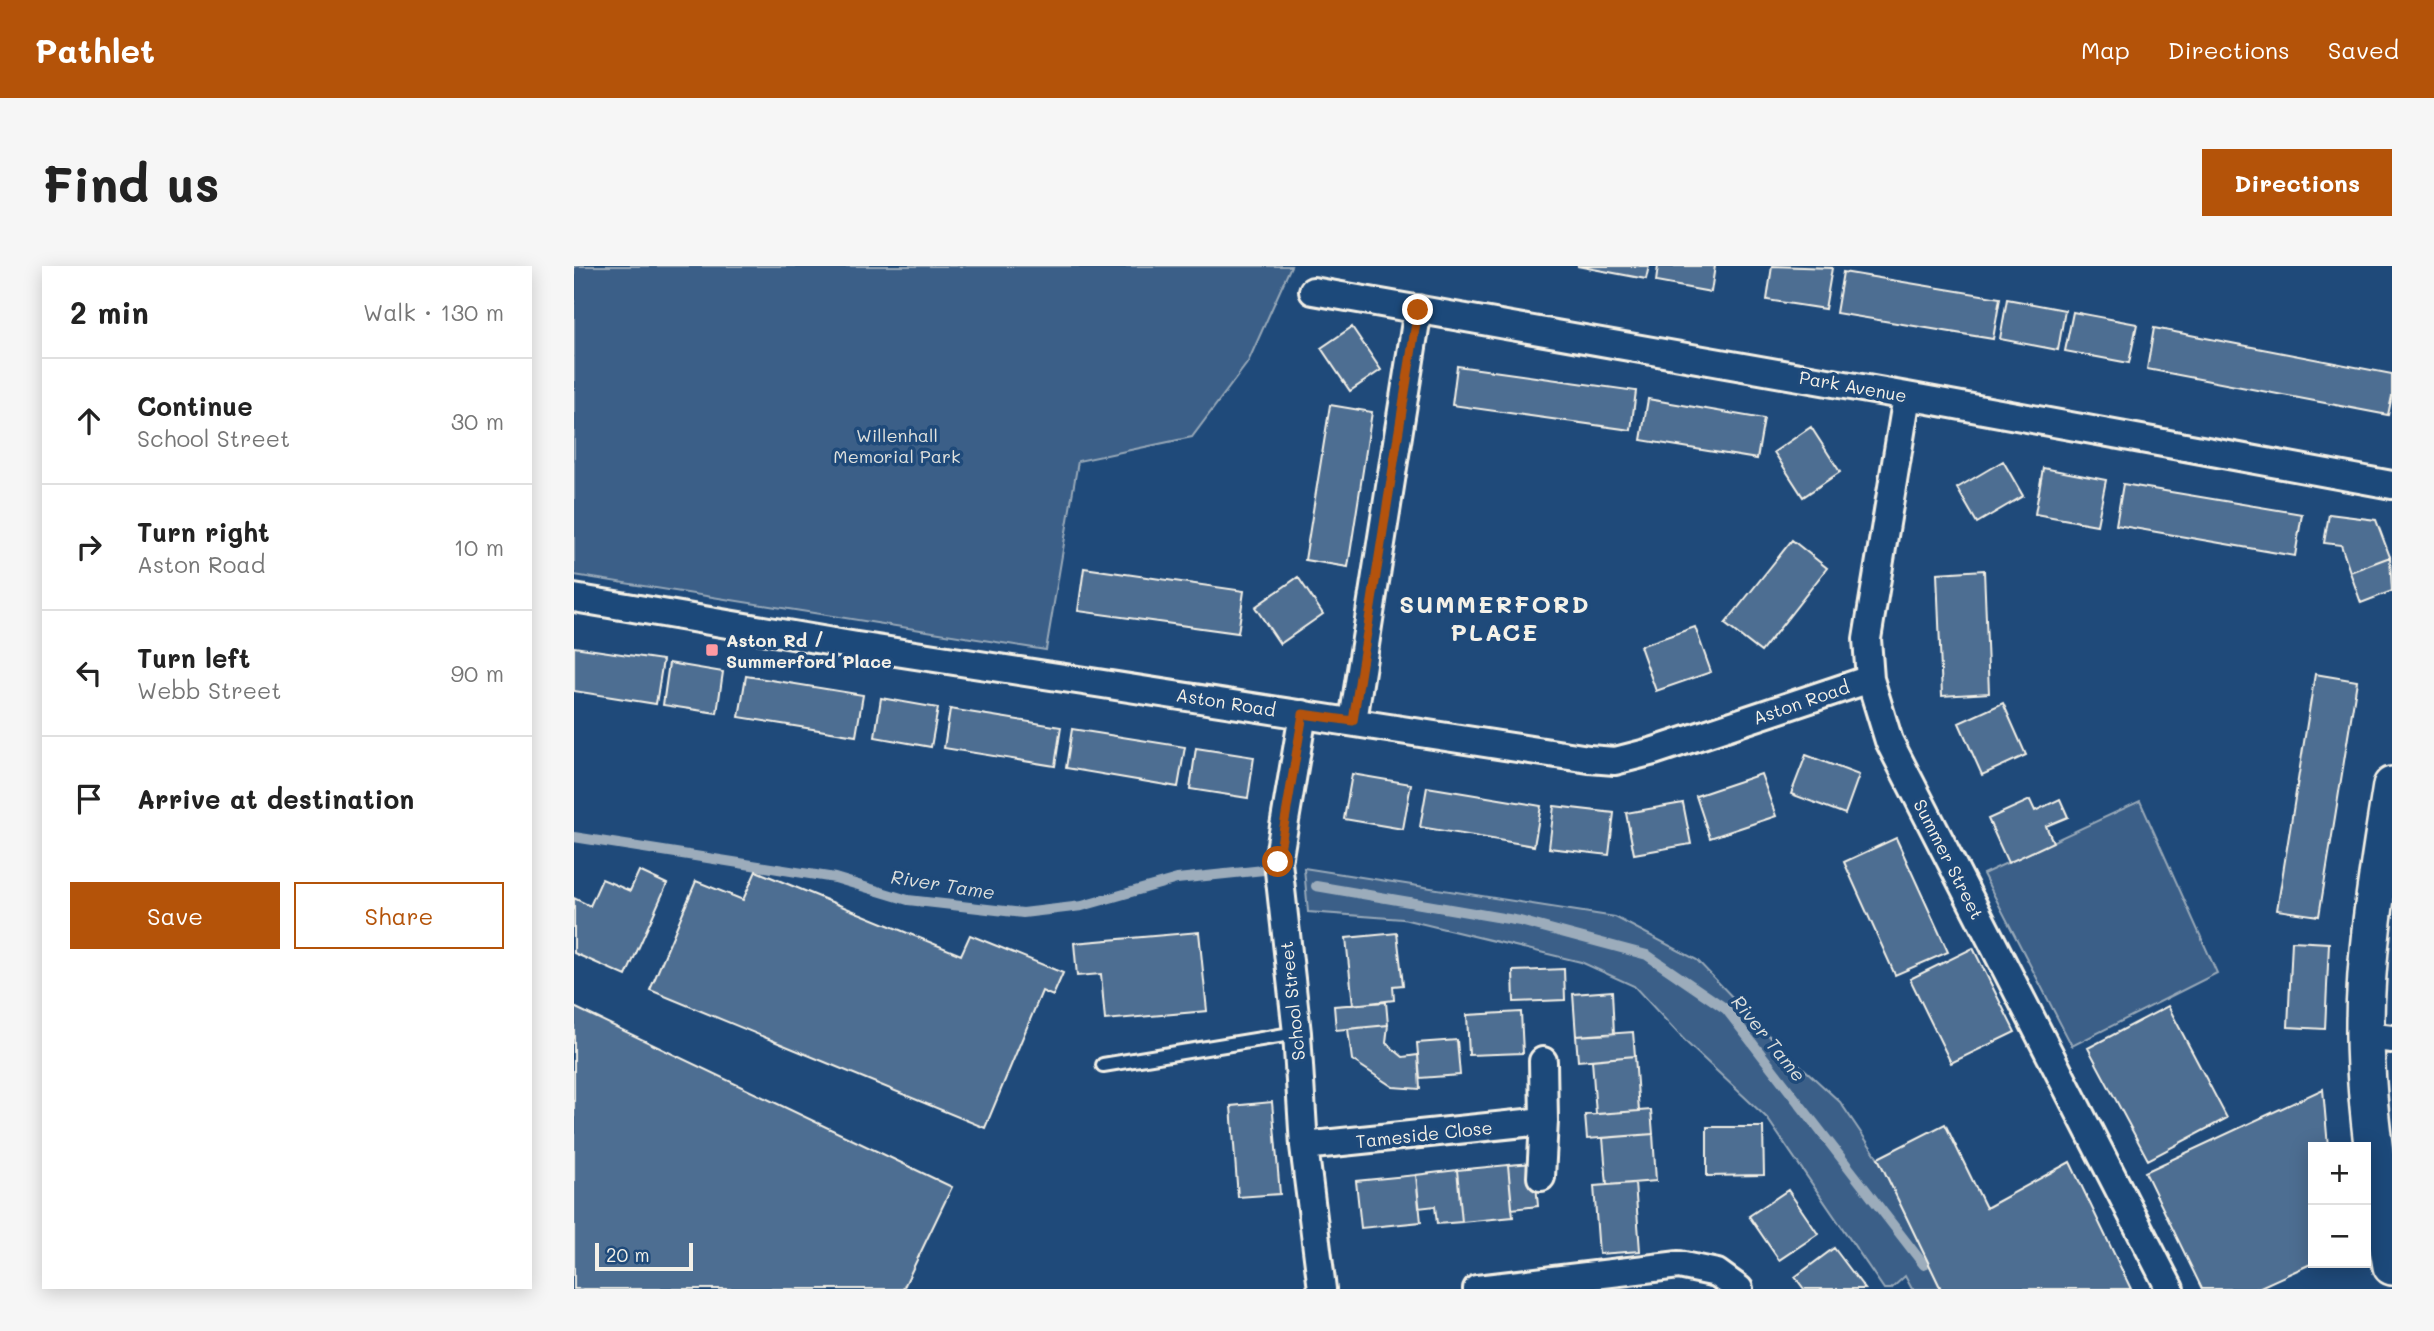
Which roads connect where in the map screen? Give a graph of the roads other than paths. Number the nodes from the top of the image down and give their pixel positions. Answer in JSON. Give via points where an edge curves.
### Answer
{"nodes":[{"id":1,"x":1313,"y":291,"type":"dead end"},
{"id":2,"x":1418,"y":310,"type":"junction"},
{"id":3,"x":1907,"y":396,"type":"junction"},
{"id":4,"x":2392,"y":485,"type":"edge"},
{"id":5,"x":574,"y":598,"type":"edge"},
{"id":6,"x":1870,"y":679,"type":"junction"},
{"id":7,"x":1303,"y":714,"type":"junction"},
{"id":8,"x":1353,"y":721,"type":"junction"},
{"id":9,"x":2392,"y":786,"type":"edge"},
{"id":10,"x":1297,"y":1033,"type":"junction"},
{"id":11,"x":2379,"y":1038,"type":"edge"},
{"id":12,"x":1543,"y":1061,"type":"dead end"},
{"id":13,"x":1103,"y":1065,"type":"dead end"},
{"id":14,"x":1544,"y":1121,"type":"junction"},
{"id":15,"x":1304,"y":1146,"type":"junction"},
{"id":16,"x":1541,"y":1177,"type":"dead end"},
{"id":17,"x":2392,"y":1266,"type":"edge"},
{"id":18,"x":1322,"y":1289,"type":"edge"},
{"id":19,"x":1478,"y":1289,"type":"edge"},
{"id":20,"x":1739,"y":1289,"type":"edge"},
{"id":21,"x":2170,"y":1289,"type":"edge"}],
"edges":[{"from":1,"to":2,"type":"street","name":"Park Avenue"},
{"from":2,"to":3,"type":"street","name":"Park Avenue"},
{"from":2,"to":8,"type":"street"},
{"from":3,"to":4,"type":"street","name":"Park Avenue"},
{"from":3,"to":6,"type":"street","name":"Summer Street","via":[[1867,639]]},
{"from":5,"to":7,"type":"street","name":"Aston Road"},
{"from":6,"to":8,"type":"street","name":"Aston Road","via":[[1615,761]]},
{"from":6,"to":21,"type":"street","name":"Summer Street","via":[[1889,741]]},
{"from":7,"to":8,"type":"street","name":"Aston Road"},
{"from":7,"to":10,"type":"street","name":"School Street","via":[[1278,862]]},
{"from":9,"to":11,"type":"main road","via":[[2370,948]]},
{"from":10,"to":13,"type":"lane"},
{"from":10,"to":15,"type":"street","name":"School Street"},
{"from":11,"to":17,"type":"main road","via":[[2375,1160]]},
{"from":12,"to":14,"type":"street"},
{"from":14,"to":15,"type":"street","name":"Tameside Close"},
{"from":14,"to":16,"type":"street"},
{"from":15,"to":18,"type":"street","name":"School Street"},
{"from":19,"to":20,"type":"street","via":[[1679,1265],[1717,1273]]}]}
